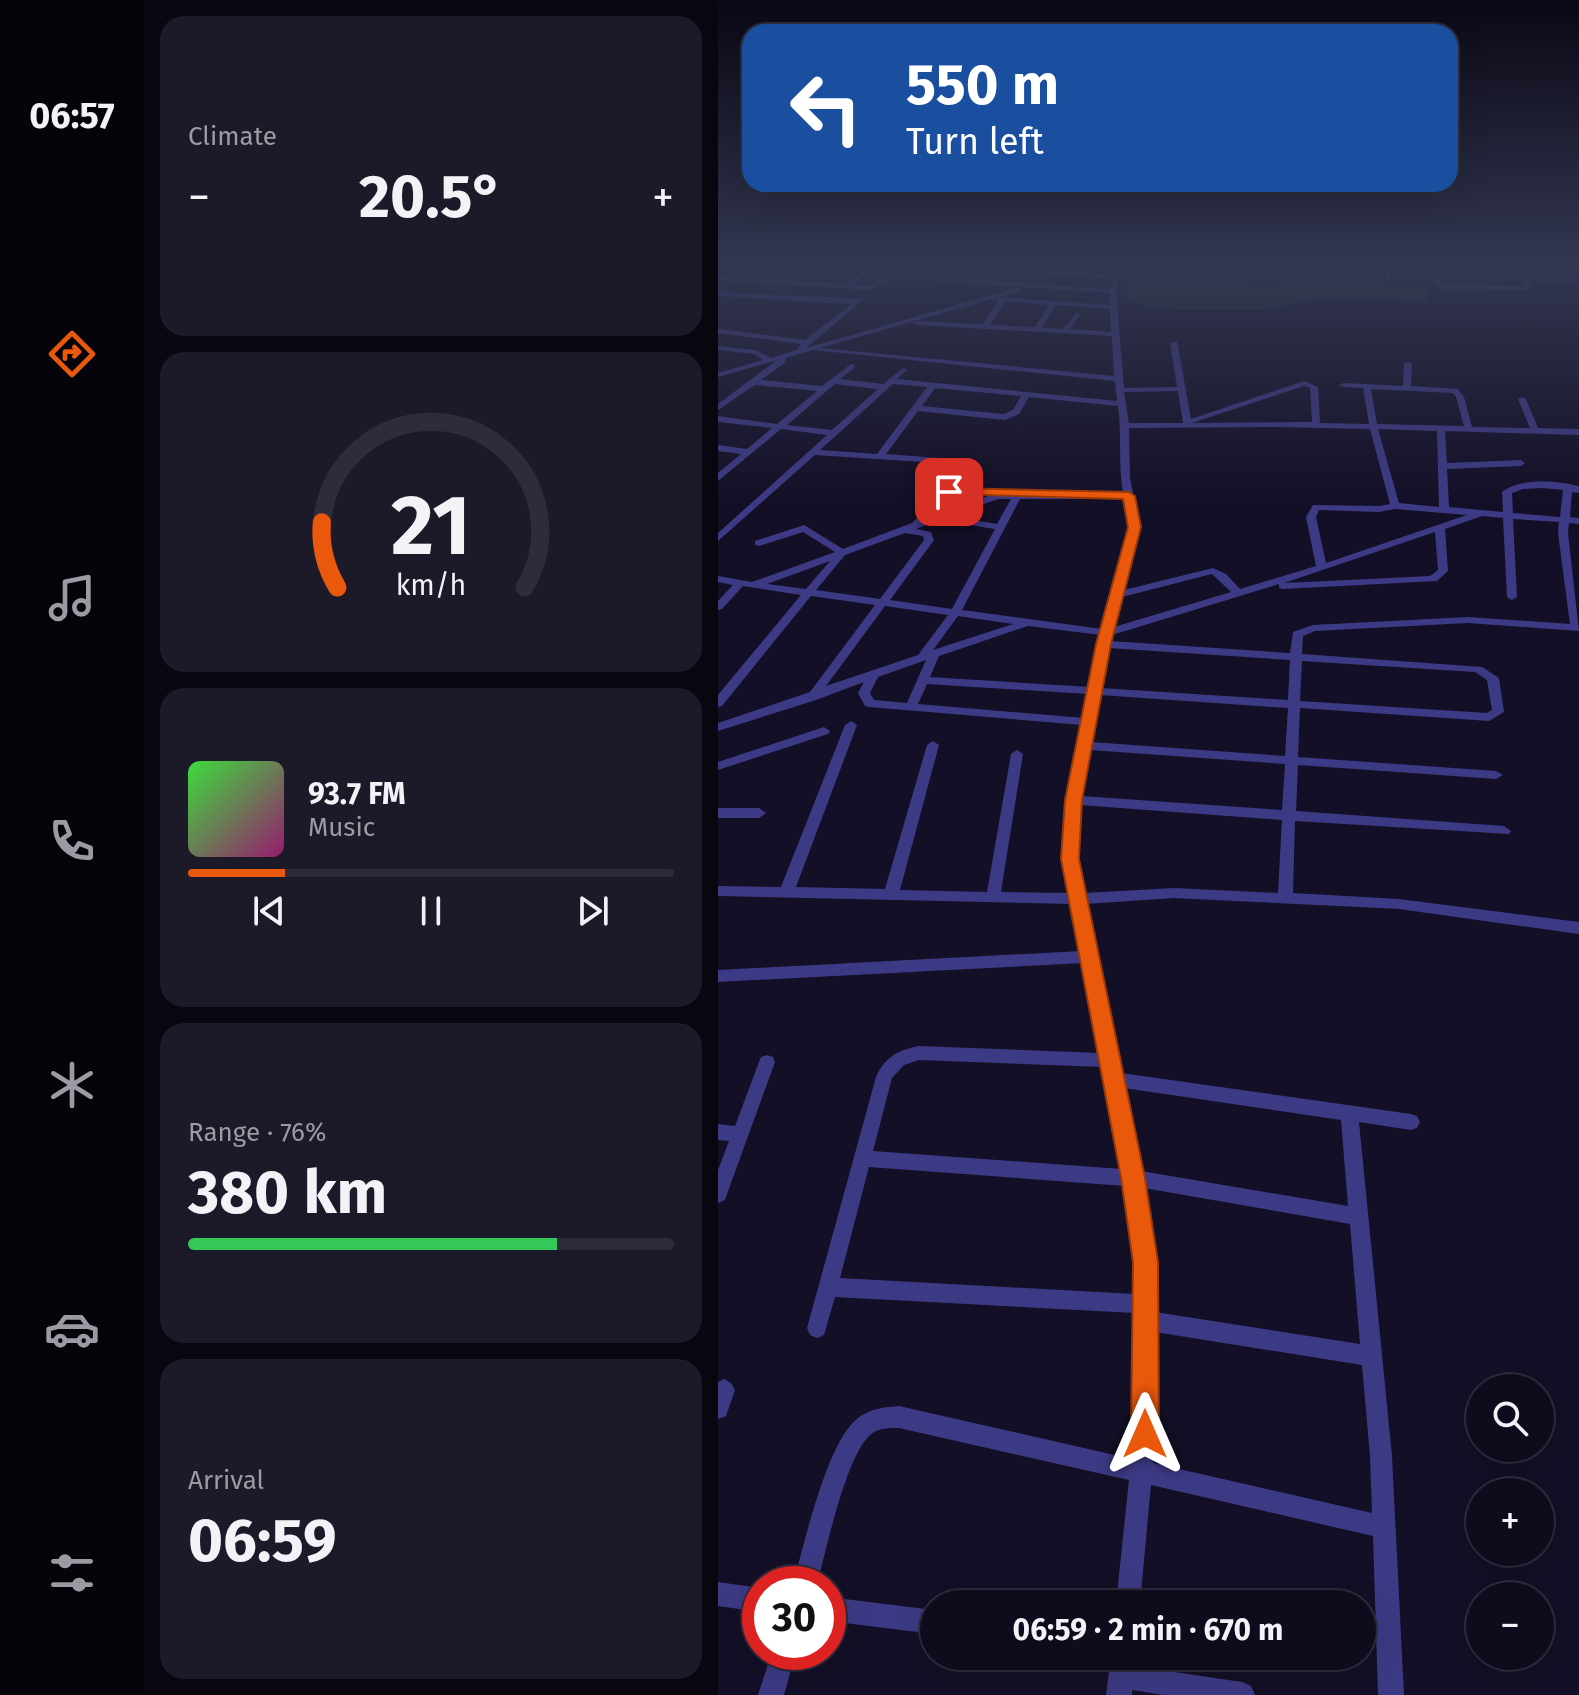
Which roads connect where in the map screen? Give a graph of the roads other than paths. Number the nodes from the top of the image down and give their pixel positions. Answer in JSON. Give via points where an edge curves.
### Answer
{"nodes":[{"id":1,"x":774,"y":342,"type":"edge"},
{"id":2,"x":811,"y":342,"type":"edge"},
{"id":3,"x":827,"y":342,"type":"edge"},
{"id":4,"x":1116,"y":342,"type":"edge"},
{"id":5,"x":1174,"y":343,"type":"dead end"},
{"id":6,"x":718,"y":348,"type":"edge"},
{"id":7,"x":804,"y":348,"type":"junction"},
{"id":8,"x":790,"y":355,"type":"junction"},
{"id":9,"x":769,"y":360,"type":"junction"},
{"id":10,"x":1408,"y":364,"type":"dead end"},
{"id":11,"x":851,"y":366,"type":"dead end"},
{"id":12,"x":718,"y":368,"type":"edge"},
{"id":13,"x":736,"y":370,"type":"junction"},
{"id":14,"x":903,"y":370,"type":"dead end"},
{"id":15,"x":718,"y":375,"type":"edge"},
{"id":16,"x":833,"y":381,"type":"junction"},
{"id":17,"x":753,"y":382,"type":"junction"},
{"id":18,"x":888,"y":384,"type":"junction"},
{"id":19,"x":933,"y":385,"type":"junction"},
{"id":20,"x":1119,"y":385,"type":"junction"},
{"id":21,"x":1343,"y":385,"type":"dead end"},
{"id":22,"x":1367,"y":386,"type":"junction"},
{"id":23,"x":1407,"y":388,"type":"junction"},
{"id":24,"x":824,"y":389,"type":"junction"},
{"id":25,"x":1182,"y":389,"type":"junction"},
{"id":26,"x":1026,"y":395,"type":"junction"},
{"id":27,"x":1522,"y":399,"type":"dead end"},
{"id":28,"x":1122,"y":404,"type":"junction"},
{"id":29,"x":718,"y":408,"type":"edge"},
{"id":30,"x":917,"y":408,"type":"junction"},
{"id":31,"x":718,"y":419,"type":"edge"},
{"id":32,"x":1188,"y":424,"type":"junction"},
{"id":33,"x":1316,"y":425,"type":"junction"},
{"id":34,"x":780,"y":426,"type":"junction"},
{"id":35,"x":1125,"y":426,"type":"junction"},
{"id":36,"x":1374,"y":429,"type":"junction"},
{"id":37,"x":1441,"y":430,"type":"junction"},
{"id":38,"x":1469,"y":430,"type":"junction"},
{"id":39,"x":1535,"y":431,"type":"junction"},
{"id":40,"x":1579,"y":432,"type":"edge"},
{"id":41,"x":835,"y":433,"type":"junction"},
{"id":42,"x":718,"y":448,"type":"edge"},
{"id":43,"x":749,"y":452,"type":"junction"},
{"id":44,"x":815,"y":452,"type":"junction"},
{"id":45,"x":880,"y":456,"type":"junction"},
{"id":46,"x":952,"y":462,"type":"dead end"},
{"id":47,"x":1521,"y":463,"type":"dead end"},
{"id":48,"x":1442,"y":466,"type":"junction"},
{"id":49,"x":718,"y":478,"type":"edge"},
{"id":50,"x":1575,"y":488,"type":"edge"},
{"id":51,"x":1012,"y":494,"type":"junction"},
{"id":52,"x":1129,"y":496,"type":"junction"},
{"id":53,"x":1395,"y":506,"type":"junction"},
{"id":54,"x":1444,"y":510,"type":"junction"},
{"id":55,"x":1481,"y":513,"type":"junction"},
{"id":56,"x":1506,"y":514,"type":"junction"},
{"id":57,"x":937,"y":517,"type":"junction"},
{"id":58,"x":1565,"y":520,"type":"junction"},
{"id":59,"x":1579,"y":521,"type":"edge"},
{"id":60,"x":1001,"y":527,"type":"junction"},
{"id":61,"x":1440,"y":527,"type":"junction"},
{"id":62,"x":909,"y":528,"type":"junction"},
{"id":63,"x":718,"y":538,"type":"edge"},
{"id":64,"x":759,"y":543,"type":"dead end"},
{"id":65,"x":842,"y":552,"type":"junction"},
{"id":66,"x":1322,"y":568,"type":"junction"},
{"id":67,"x":718,"y":579,"type":"edge"},
{"id":68,"x":740,"y":583,"type":"junction"},
{"id":69,"x":753,"y":585,"type":"junction"},
{"id":70,"x":1261,"y":586,"type":"junction"},
{"id":71,"x":811,"y":592,"type":"junction"},
{"id":72,"x":1238,"y":593,"type":"junction"},
{"id":73,"x":1118,"y":595,"type":"junction"},
{"id":74,"x":1512,"y":597,"type":"dead end"},
{"id":75,"x":885,"y":602,"type":"junction"},
{"id":76,"x":718,"y":607,"type":"edge"},
{"id":77,"x":956,"y":611,"type":"junction"},
{"id":78,"x":1030,"y":621,"type":"junction"},
{"id":79,"x":1579,"y":628,"type":"edge"},
{"id":80,"x":1105,"y":638,"type":"junction"},
{"id":81,"x":1296,"y":656,"type":"junction"},
{"id":82,"x":927,"y":657,"type":"junction"},
{"id":83,"x":872,"y":677,"type":"junction"},
{"id":84,"x":923,"y":680,"type":"junction"},
{"id":85,"x":1095,"y":693,"type":"junction"},
{"id":86,"x":812,"y":697,"type":"junction"},
{"id":87,"x":718,"y":702,"type":"edge"},
{"id":88,"x":1294,"y":705,"type":"junction"},
{"id":89,"x":911,"y":707,"type":"junction"},
{"id":90,"x":1089,"y":722,"type":"junction"},
{"id":91,"x":851,"y":725,"type":"dead end"},
{"id":92,"x":718,"y":727,"type":"edge"},
{"id":93,"x":824,"y":731,"type":"dead end"},
{"id":94,"x":933,"y":745,"type":"dead end"},
{"id":95,"x":1084,"y":746,"type":"junction"},
{"id":96,"x":1017,"y":754,"type":"dead end"},
{"id":97,"x":1291,"y":761,"type":"junction"},
{"id":98,"x":718,"y":766,"type":"edge"},
{"id":99,"x":1496,"y":775,"type":"dead end"},
{"id":100,"x":1074,"y":800,"type":"junction"},
{"id":101,"x":718,"y":813,"type":"edge"},
{"id":102,"x":759,"y":813,"type":"dead end"},
{"id":103,"x":1289,"y":816,"type":"junction"},
{"id":104,"x":1504,"y":831,"type":"dead end"},
{"id":105,"x":718,"y":891,"type":"edge"},
{"id":106,"x":787,"y":891,"type":"junction"},
{"id":107,"x":891,"y":894,"type":"junction"},
{"id":108,"x":993,"y":897,"type":"junction"},
{"id":109,"x":1079,"y":899,"type":"junction"},
{"id":110,"x":1285,"y":899,"type":"junction"},
{"id":111,"x":1579,"y":928,"type":"edge"},
{"id":112,"x":1090,"y":957,"type":"junction"},
{"id":113,"x":718,"y":976,"type":"edge"},
{"id":114,"x":767,"y":1062,"type":"dead end"},
{"id":115,"x":1111,"y":1070,"type":"junction"},
{"id":116,"x":1349,"y":1113,"type":"junction"},
{"id":117,"x":1411,"y":1122,"type":"dead end"},
{"id":118,"x":718,"y":1132,"type":"edge"},
{"id":119,"x":741,"y":1134,"type":"junction"},
{"id":120,"x":862,"y":1158,"type":"junction"},
{"id":121,"x":1133,"y":1178,"type":"junction"},
{"id":122,"x":718,"y":1194,"type":"edge"},
{"id":123,"x":1359,"y":1217,"type":"junction"},
{"id":124,"x":827,"y":1287,"type":"junction"},
{"id":125,"x":1145,"y":1312,"type":"junction"},
{"id":126,"x":817,"y":1328,"type":"dead end"},
{"id":127,"x":1371,"y":1356,"type":"junction"},
{"id":128,"x":1141,"y":1473,"type":"junction"},
{"id":129,"x":1385,"y":1527,"type":"junction"},
{"id":130,"x":811,"y":1566,"type":"edge"},
{"id":131,"x":1129,"y":1590,"type":"edge"},
{"id":132,"x":718,"y":1594,"type":"edge"},
{"id":133,"x":742,"y":1597,"type":"edge"},
{"id":134,"x":846,"y":1611,"type":"edge"},
{"id":135,"x":920,"y":1620,"type":"edge"},
{"id":136,"x":779,"y":1670,"type":"edge"},
{"id":137,"x":1121,"y":1676,"type":"edge"},
{"id":138,"x":771,"y":1695,"type":"edge"},
{"id":139,"x":1242,"y":1695,"type":"edge"},
{"id":140,"x":1391,"y":1695,"type":"edge"}],
"edges":[{"from":1,"to":7,"type":"street"},
{"from":2,"to":7,"type":"street"},
{"from":3,"to":7,"type":"street"},
{"from":4,"to":20,"type":"street"},
{"from":5,"to":25,"type":"street"},
{"from":6,"to":9,"type":"street","via":[[756,352]]},
{"from":7,"to":8,"type":"street"},
{"from":7,"to":20,"type":"street"},
{"from":8,"to":9,"type":"street"},
{"from":8,"to":17,"type":"street"},
{"from":9,"to":13,"type":"street"},
{"from":10,"to":23,"type":"street"},
{"from":11,"to":16,"type":"street"},
{"from":12,"to":13,"type":"street"},
{"from":13,"to":15,"type":"street"},
{"from":14,"to":18,"type":"street"},
{"from":16,"to":18,"type":"street"},
{"from":16,"to":24,"type":"street"},
{"from":17,"to":24,"type":"street"},
{"from":17,"to":29,"type":"street"},
{"from":18,"to":19,"type":"street"},
{"from":18,"to":41,"type":"street"},
{"from":19,"to":26,"type":"street"},
{"from":19,"to":30,"type":"street"},
{"from":20,"to":25,"type":"street"},
{"from":20,"to":28,"type":"street"},
{"from":21,"to":22,"type":"street"},
{"from":22,"to":23,"type":"street"},
{"from":22,"to":36,"type":"street"},
{"from":23,"to":38,"type":"street","via":[[1458,393]]},
{"from":24,"to":34,"type":"street"},
{"from":25,"to":32,"type":"street"},
{"from":26,"to":28,"type":"street"},
{"from":26,"to":30,"type":"street","via":[[1016,412],[1005,417]]},
{"from":27,"to":39,"type":"street"},
{"from":28,"to":35,"type":"street"},
{"from":30,"to":45,"type":"street"},
{"from":31,"to":34,"type":"street"},
{"from":32,"to":33,"type":"street"},
{"from":32,"to":33,"type":"street","via":[[1304,383],[1314,387]]},
{"from":32,"to":35,"type":"street"},
{"from":33,"to":36,"type":"street"},
{"from":34,"to":41,"type":"street"},
{"from":34,"to":43,"type":"street"},
{"from":35,"to":52,"type":"street"},
{"from":36,"to":37,"type":"street"},
{"from":36,"to":53,"type":"street"},
{"from":37,"to":38,"type":"street"},
{"from":37,"to":48,"type":"street"},
{"from":38,"to":39,"type":"street"},
{"from":39,"to":40,"type":"street"},
{"from":41,"to":44,"type":"street"},
{"from":42,"to":43,"type":"street"},
{"from":43,"to":49,"type":"street"},
{"from":44,"to":45,"type":"street"},
{"from":44,"to":63,"type":"street"},
{"from":45,"to":46,"type":"street"},
{"from":47,"to":48,"type":"street"},
{"from":48,"to":54,"type":"street"},
{"from":50,"to":56,"type":"street","via":[[1512,488]]},
{"from":50,"to":58,"type":"street"},
{"from":51,"to":52,"type":"street"},
{"from":51,"to":57,"type":"street"},
{"from":51,"to":60,"type":"street"},
{"from":51,"to":62,"type":"street","via":[[949,492]]},
{"from":52,"to":73,"type":"street","via":[[1135,527]]},
{"from":53,"to":54,"type":"street"},
{"from":53,"to":66,"type":"street","via":[[1325,506],[1312,511]]},
{"from":54,"to":55,"type":"street"},
{"from":55,"to":56,"type":"street"},
{"from":55,"to":61,"type":"street"},
{"from":56,"to":58,"type":"street"},
{"from":56,"to":74,"type":"street"},
{"from":57,"to":60,"type":"street"},
{"from":57,"to":62,"type":"street"},
{"from":58,"to":59,"type":"street"},
{"from":58,"to":79,"type":"street","via":[[1564,547]]},
{"from":60,"to":77,"type":"street"},
{"from":61,"to":66,"type":"street"},
{"from":61,"to":70,"type":"street","via":[[1443,571],[1433,579]]},
{"from":62,"to":65,"type":"street"},
{"from":62,"to":75,"type":"street","via":[[927,534],[929,540]]},
{"from":64,"to":65,"type":"street","via":[[804,528]]},
{"from":65,"to":69,"type":"street"},
{"from":65,"to":71,"type":"street"},
{"from":66,"to":70,"type":"street"},
{"from":67,"to":68,"type":"street"},
{"from":68,"to":69,"type":"street"},
{"from":68,"to":76,"type":"street"},
{"from":69,"to":71,"type":"street"},
{"from":70,"to":72,"type":"street"},
{"from":71,"to":75,"type":"street"},
{"from":71,"to":87,"type":"street"},
{"from":72,"to":73,"type":"street","via":[[1213,571]]},
{"from":72,"to":80,"type":"street"},
{"from":73,"to":80,"type":"street"},
{"from":75,"to":77,"type":"street"},
{"from":75,"to":86,"type":"street"},
{"from":77,"to":78,"type":"street"},
{"from":77,"to":82,"type":"street"},
{"from":78,"to":80,"type":"street"},
{"from":78,"to":82,"type":"street"},
{"from":79,"to":81,"type":"street","via":[[1479,620],[1313,628],[1297,634]]},
{"from":80,"to":81,"type":"street"},
{"from":80,"to":85,"type":"street"},
{"from":81,"to":88,"type":"street"},
{"from":81,"to":88,"type":"street","via":[[1478,669],[1493,678],[1498,712],[1489,717]]},
{"from":82,"to":83,"type":"street"},
{"from":82,"to":84,"type":"street"},
{"from":83,"to":86,"type":"street"},
{"from":83,"to":89,"type":"street","via":[[864,693],[869,703]]},
{"from":84,"to":85,"type":"street"},
{"from":84,"to":89,"type":"street"},
{"from":85,"to":88,"type":"street"},
{"from":85,"to":90,"type":"street"},
{"from":86,"to":92,"type":"street"},
{"from":88,"to":97,"type":"street"},
{"from":89,"to":90,"type":"street"},
{"from":90,"to":95,"type":"street"},
{"from":91,"to":106,"type":"street"},
{"from":93,"to":98,"type":"street"},
{"from":94,"to":107,"type":"street"},
{"from":95,"to":97,"type":"street"},
{"from":95,"to":100,"type":"street"},
{"from":96,"to":108,"type":"street"},
{"from":97,"to":99,"type":"street"},
{"from":97,"to":103,"type":"street"},
{"from":100,"to":103,"type":"street"},
{"from":100,"to":109,"type":"street","via":[[1070,859]]},
{"from":101,"to":102,"type":"street"},
{"from":103,"to":104,"type":"street"},
{"from":103,"to":110,"type":"street"},
{"from":105,"to":106,"type":"street"},
{"from":106,"to":107,"type":"street"},
{"from":107,"to":108,"type":"street"},
{"from":108,"to":109,"type":"street"},
{"from":109,"to":110,"type":"street","via":[[1174,893]]},
{"from":109,"to":112,"type":"street"},
{"from":110,"to":111,"type":"street","via":[[1399,904]]},
{"from":112,"to":113,"type":"street"},
{"from":112,"to":115,"type":"street"},
{"from":114,"to":119,"type":"street"},
{"from":115,"to":116,"type":"street"},
{"from":115,"to":120,"type":"street","via":[[919,1053],[903,1056],[884,1077]]},
{"from":115,"to":121,"type":"street"},
{"from":116,"to":117,"type":"street"},
{"from":116,"to":123,"type":"street"},
{"from":118,"to":119,"type":"street"},
{"from":119,"to":122,"type":"street"},
{"from":120,"to":121,"type":"street"},
{"from":120,"to":124,"type":"street"},
{"from":121,"to":123,"type":"street"},
{"from":121,"to":125,"type":"street","via":[[1145,1262]]},
{"from":123,"to":127,"type":"street"},
{"from":124,"to":125,"type":"street"},
{"from":124,"to":126,"type":"street"},
{"from":125,"to":127,"type":"street"},
{"from":125,"to":128,"type":"street"},
{"from":127,"to":129,"type":"street"},
{"from":128,"to":129,"type":"street"},
{"from":128,"to":130,"type":"street","via":[[899,1417],[878,1419],[862,1427],[847,1447]]},
{"from":128,"to":131,"type":"street"},
{"from":129,"to":140,"type":"street"},
{"from":132,"to":133,"type":"street"},
{"from":134,"to":135,"type":"street"},
{"from":136,"to":138,"type":"street"},
{"from":137,"to":139,"type":"street"}]}
